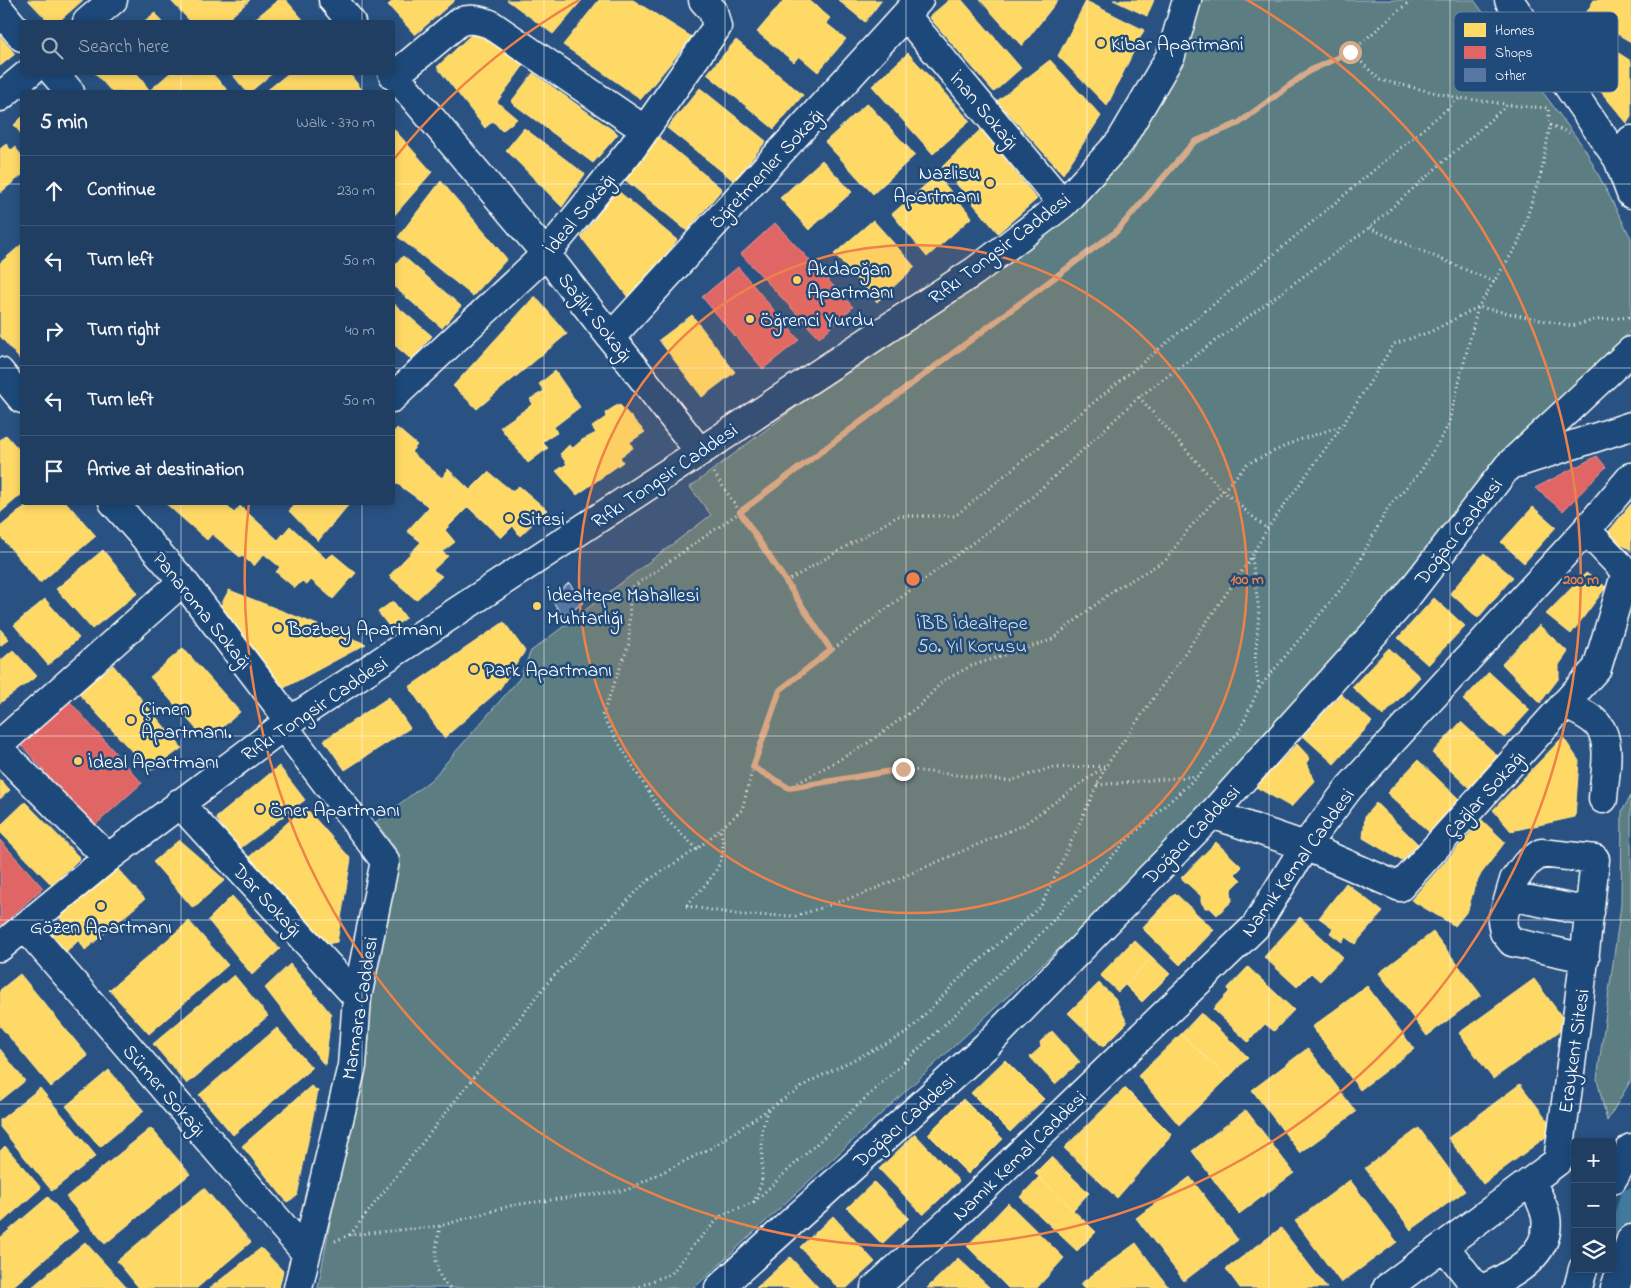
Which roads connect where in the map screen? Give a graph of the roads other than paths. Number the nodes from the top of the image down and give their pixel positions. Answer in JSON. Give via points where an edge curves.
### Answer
{"nodes":[{"id":1,"x":113,"y":0,"type":"edge"},
{"id":2,"x":333,"y":0,"type":"edge"},
{"id":3,"x":703,"y":0,"type":"edge"},
{"id":4,"x":1187,"y":0,"type":"edge"},
{"id":5,"x":1509,"y":0,"type":"edge"},
{"id":6,"x":913,"y":8,"type":"edge"},
{"id":7,"x":0,"y":10,"type":"edge"},
{"id":8,"x":1518,"y":12,"type":"edge"},
{"id":9,"x":90,"y":20,"type":"edge"},
{"id":10,"x":349,"y":20,"type":"edge"},
{"id":11,"x":20,"y":35,"type":"edge"},
{"id":12,"x":26,"y":75,"type":"edge"},
{"id":13,"x":55,"y":75,"type":"edge"},
{"id":14,"x":395,"y":83,"type":"edge"},
{"id":15,"x":68,"y":90,"type":"edge"},
{"id":16,"x":1580,"y":92,"type":"edge"},
{"id":17,"x":0,"y":97,"type":"edge"},
{"id":18,"x":645,"y":130,"type":"junction"},
{"id":19,"x":1625,"y":150,"type":"edge"},
{"id":20,"x":1631,"y":194,"type":"edge"},
{"id":21,"x":1063,"y":204,"type":"junction"},
{"id":22,"x":546,"y":254,"type":"junction"},
{"id":23,"x":612,"y":336,"type":"junction"},
{"id":24,"x":1631,"y":352,"type":"edge"},
{"id":25,"x":0,"y":372,"type":"edge"},
{"id":26,"x":395,"y":395,"type":"edge"},
{"id":27,"x":20,"y":397,"type":"edge"},
{"id":28,"x":1631,"y":426,"type":"edge"},
{"id":29,"x":699,"y":451,"type":"junction"},
{"id":30,"x":1508,"y":466,"type":"junction"},
{"id":31,"x":1631,"y":477,"type":"edge"},
{"id":32,"x":116,"y":505,"type":"edge"},
{"id":33,"x":1586,"y":530,"type":"junction"},
{"id":34,"x":183,"y":581,"type":"junction"},
{"id":35,"x":1564,"y":704,"type":"junction"},
{"id":36,"x":287,"y":724,"type":"junction"},
{"id":37,"x":0,"y":744,"type":"edge"},
{"id":38,"x":0,"y":750,"type":"edge"},
{"id":39,"x":1603,"y":798,"type":"dead end"},
{"id":40,"x":179,"y":803,"type":"junction"},
{"id":41,"x":1212,"y":814,"type":"junction"},
{"id":42,"x":1305,"y":846,"type":"junction"},
{"id":43,"x":108,"y":858,"type":"junction"},
{"id":44,"x":1510,"y":896,"type":"junction"},
{"id":45,"x":1590,"y":912,"type":"junction"},
{"id":46,"x":25,"y":926,"type":"junction"},
{"id":47,"x":0,"y":947,"type":"edge"},
{"id":48,"x":1585,"y":958,"type":"junction"},
{"id":49,"x":357,"y":997,"type":"junction"},
{"id":50,"x":1631,"y":1148,"type":"edge"},
{"id":51,"x":1616,"y":1173,"type":"edge"},
{"id":52,"x":1531,"y":1181,"type":"junction"},
{"id":53,"x":1631,"y":1239,"type":"edge"},
{"id":54,"x":1444,"y":1246,"type":"junction"},
{"id":55,"x":306,"y":1252,"type":"junction"},
{"id":56,"x":1631,"y":1272,"type":"edge"},
{"id":57,"x":1582,"y":1273,"type":"edge"},
{"id":58,"x":298,"y":1288,"type":"edge"},
{"id":59,"x":719,"y":1288,"type":"edge"},
{"id":60,"x":875,"y":1288,"type":"edge"},
{"id":61,"x":1387,"y":1288,"type":"edge"},
{"id":62,"x":1477,"y":1288,"type":"edge"},
{"id":63,"x":1485,"y":1288,"type":"edge"},
{"id":64,"x":1578,"y":1288,"type":"edge"},
{"id":65,"x":1616,"y":1288,"type":"edge"}],
"edges":[{"from":1,"to":9,"type":"main road"},
{"from":2,"to":10,"type":"main road"},
{"from":3,"to":18,"type":"main road","name":"İdeal Sokağı","via":[[713,11],[716,27]]},
{"from":4,"to":21,"type":"main road","name":"Rıfkı Tongsir Caddesi","via":[[1171,55],[1120,142]]},
{"from":5,"to":8,"type":"main road"},
{"from":6,"to":21,"type":"main road","name":"İnan Sokağı"},
{"from":6,"to":23,"type":"main road","name":"Öğretmenler Sokağı"},
{"from":7,"to":11,"type":"main road"},
{"from":12,"to":17,"type":"main road"},
{"from":13,"to":15,"type":"main road"},
{"from":14,"to":18,"type":"main road","via":[[459,22],[480,20]]},
{"from":14,"to":22,"type":"main road","name":"Sağlık Sokağı"},
{"from":16,"to":19,"type":"main road"},
{"from":18,"to":22,"type":"main road","name":"İdeal Sokağı"},
{"from":19,"to":20,"type":"main road"},
{"from":21,"to":29,"type":"main road","name":"Rıfkı Tongsir Caddesi","via":[[975,272]]},
{"from":22,"to":23,"type":"main road","name":"Sağlık Sokağı"},
{"from":22,"to":26,"type":"main road","name":"İdeal Sokağı"},
{"from":23,"to":29,"type":"main road","name":"Sağlık Sokağı"},
{"from":24,"to":30,"type":"main road","name":"Doğacı Caddesi"},
{"from":25,"to":27,"type":"main road"},
{"from":28,"to":30,"type":"main road"},
{"from":29,"to":36,"type":"main road","name":"Rıfkı Tongsir Caddesi"},
{"from":30,"to":41,"type":"main road","name":"Doğacı Caddesi","via":[[1405,599]]},
{"from":31,"to":33,"type":"main road","name":"Namık Kemal Caddesi"},
{"from":32,"to":34,"type":"main road","name":"Panaroma Sokağı"},
{"from":33,"to":35,"type":"main road","name":"Çağlar Sokağı","via":[[1626,572],[1597,668]]},
{"from":33,"to":42,"type":"main road","name":"Namık Kemal Caddesi","via":[[1349,788]]},
{"from":34,"to":36,"type":"main road","name":"Panaroma Sokağı"},
{"from":34,"to":37,"type":"main road"},
{"from":35,"to":39,"type":"main road","via":[[1592,720],[1603,732],[1606,747]]},
{"from":35,"to":42,"type":"main road","name":"Çağlar Sokağı","via":[[1400,887]]},
{"from":36,"to":40,"type":"main road","name":"Rıfkı Tongsir Caddesi"},
{"from":36,"to":49,"type":"main road","name":"Marmara Caddesi","via":[[385,861]]},
{"from":38,"to":43,"type":"main road"},
{"from":40,"to":43,"type":"main road","name":"Rıfkı Tongsir Caddesi"},
{"from":40,"to":49,"type":"main road","name":"Dar Sokağı"},
{"from":41,"to":42,"type":"main road","name":"Çağlar Sokağı"},
{"from":41,"to":59,"type":"main road","name":"Doğacı Caddesi","via":[[986,1046]]},
{"from":42,"to":60,"type":"main road","name":"Namık Kemal Caddesi","via":[[1255,927],[960,1212]]},
{"from":43,"to":46,"type":"main road","name":"Rıfkı Tongsir Caddesi"},
{"from":44,"to":45,"type":"main road"},
{"from":44,"to":45,"type":"main road","name":"Eraykent Sitesi","via":[[1520,872],[1542,853],[1595,859]]},
{"from":44,"to":48,"type":"main road","via":[[1502,927],[1512,942]]},
{"from":45,"to":48,"type":"main road","name":"Eraykent Sitesi"},
{"from":46,"to":47,"type":"main road","name":"Rıfkı Tongsir Caddesi"},
{"from":46,"to":55,"type":"main road","name":"Sümer Sokağı"},
{"from":48,"to":52,"type":"main road","name":"Eraykent Sitesi","via":[[1558,1161]]},
{"from":49,"to":55,"type":"main road","name":"Marmara Caddesi","via":[[352,1066]]},
{"from":50,"to":51,"type":"main road"},
{"from":52,"to":54,"type":"main road","name":"Eraykent Sitesi"},
{"from":52,"to":63,"type":"main road","via":[[1546,1216],[1538,1253],[1506,1278]]},
{"from":53,"to":65,"type":"main road"},
{"from":54,"to":61,"type":"main road","name":"Eraykent Sitesi"},
{"from":54,"to":62,"type":"main road"},
{"from":55,"to":58,"type":"main road","name":"Marmara Caddesi"},
{"from":56,"to":65,"type":"main road"},
{"from":57,"to":64,"type":"main road"}]}
